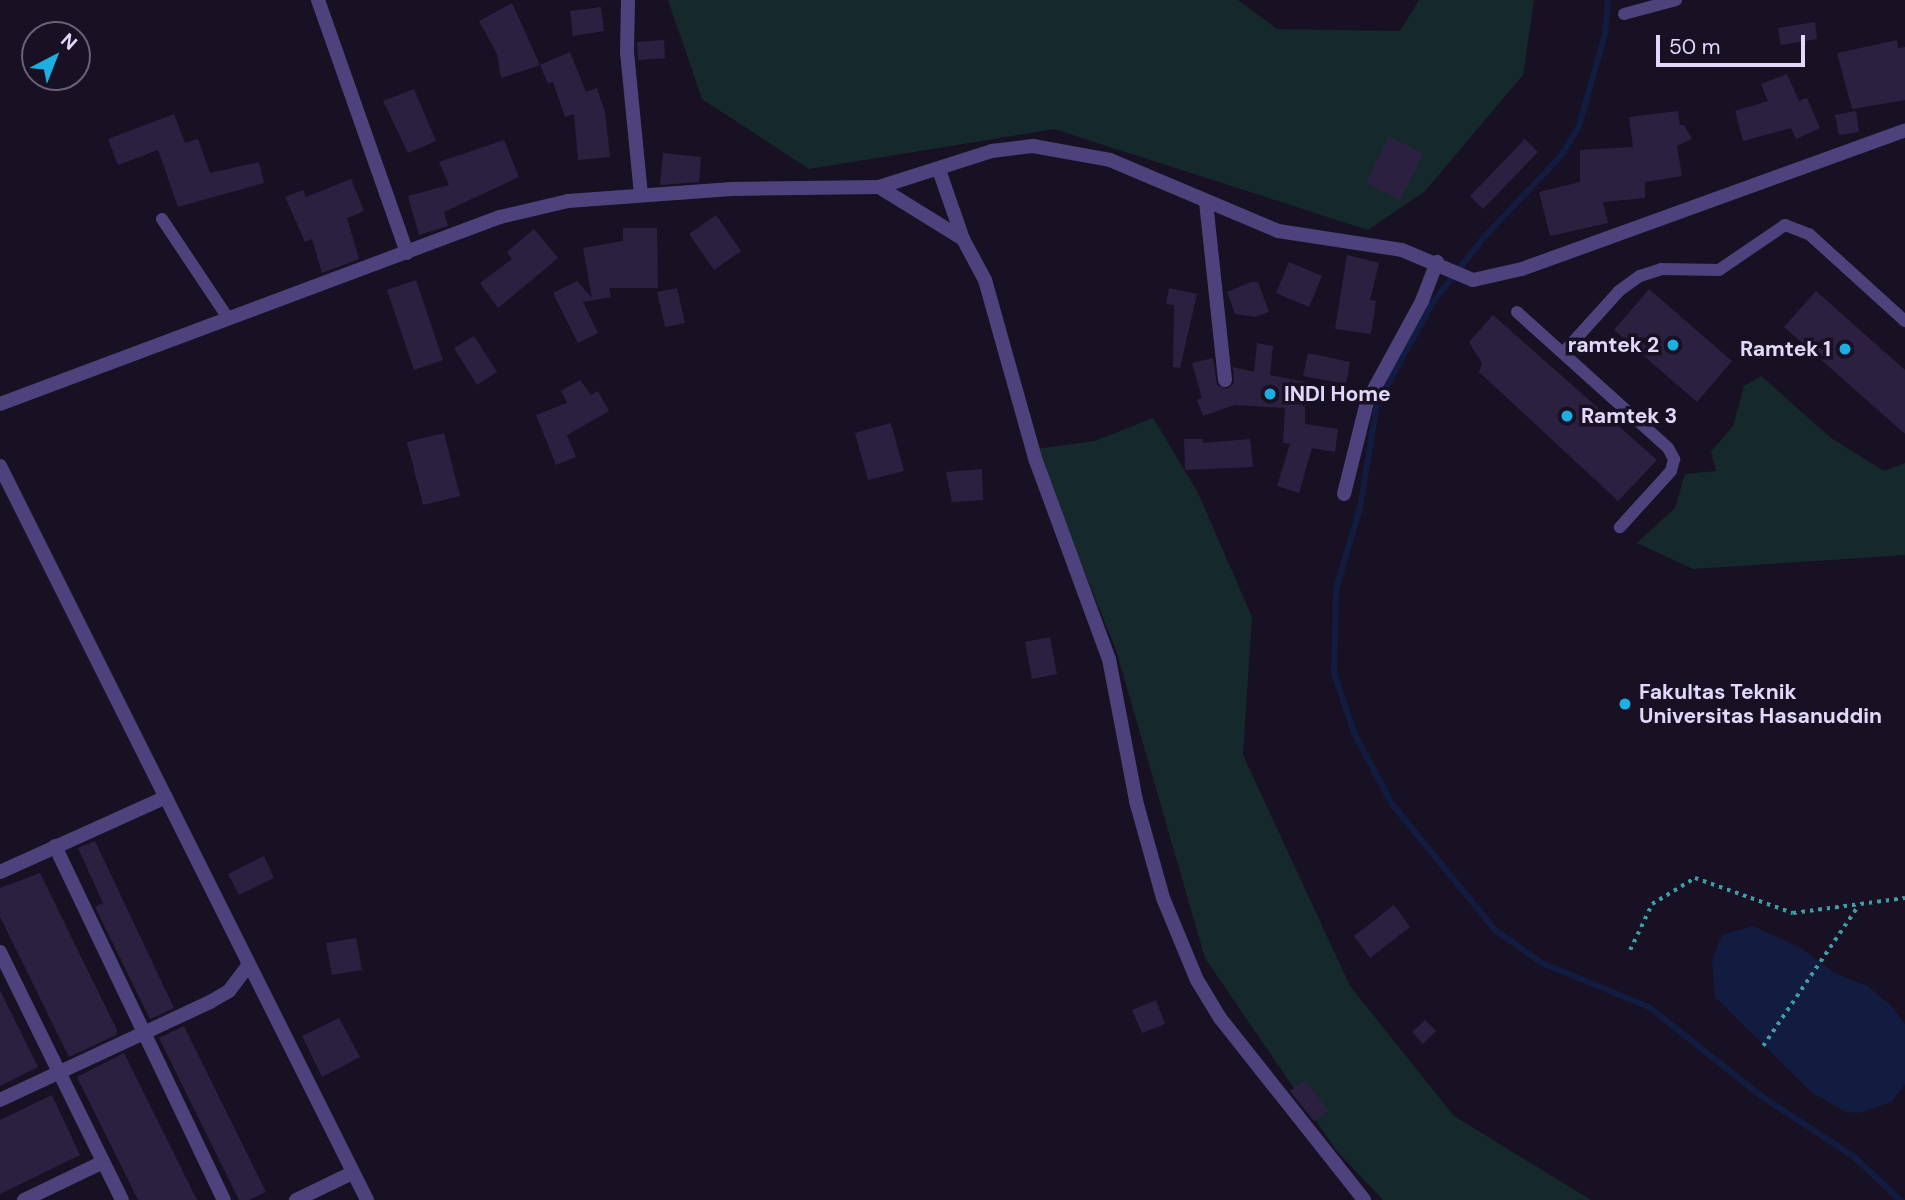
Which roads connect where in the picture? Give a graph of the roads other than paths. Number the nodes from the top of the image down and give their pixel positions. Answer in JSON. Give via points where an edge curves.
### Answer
{"nodes":[{"id":1,"x":318,"y":0,"type":"edge"},
{"id":2,"x":628,"y":0,"type":"edge"},
{"id":3,"x":1676,"y":0,"type":"edge"},
{"id":4,"x":1624,"y":15,"type":"dead end"},
{"id":5,"x":1905,"y":130,"type":"edge"},
{"id":6,"x":939,"y":170,"type":"junction"},
{"id":7,"x":879,"y":187,"type":"junction"},
{"id":8,"x":640,"y":195,"type":"junction"},
{"id":9,"x":1206,"y":202,"type":"junction"},
{"id":10,"x":162,"y":219,"type":"dead end"},
{"id":11,"x":963,"y":239,"type":"junction"},
{"id":12,"x":407,"y":253,"type":"junction"},
{"id":13,"x":1442,"y":265,"type":"junction"},
{"id":14,"x":1517,"y":312,"type":"dead end"},
{"id":15,"x":228,"y":318,"type":"junction"},
{"id":16,"x":1905,"y":321,"type":"edge"},
{"id":17,"x":1563,"y":353,"type":"junction"},
{"id":18,"x":1224,"y":380,"type":"dead end"},
{"id":19,"x":0,"y":404,"type":"edge"},
{"id":20,"x":0,"y":466,"type":"edge"},
{"id":21,"x":1344,"y":494,"type":"dead end"},
{"id":22,"x":1620,"y":527,"type":"dead end"},
{"id":23,"x":166,"y":797,"type":"junction"},
{"id":24,"x":55,"y":846,"type":"junction"},
{"id":25,"x":0,"y":872,"type":"edge"},
{"id":26,"x":0,"y":952,"type":"edge"},
{"id":27,"x":247,"y":967,"type":"junction"},
{"id":28,"x":143,"y":1035,"type":"junction"},
{"id":29,"x":60,"y":1072,"type":"junction"},
{"id":30,"x":0,"y":1100,"type":"edge"},
{"id":31,"x":103,"y":1162,"type":"junction"},
{"id":32,"x":352,"y":1174,"type":"junction"},
{"id":33,"x":24,"y":1200,"type":"edge"},
{"id":34,"x":122,"y":1200,"type":"edge"},
{"id":35,"x":224,"y":1200,"type":"edge"},
{"id":36,"x":296,"y":1200,"type":"edge"},
{"id":37,"x":367,"y":1200,"type":"edge"},
{"id":38,"x":1364,"y":1200,"type":"edge"}],
"edges":[{"from":1,"to":12,"type":"street"},
{"from":2,"to":8,"type":"street"},
{"from":3,"to":4,"type":"lane"},
{"from":5,"to":13,"type":"street","via":[[1522,269],[1462,279]]},
{"from":6,"to":7,"type":"street"},
{"from":6,"to":9,"type":"street","via":[[1014,146],[1054,148],[1110,160]]},
{"from":6,"to":11,"type":"street"},
{"from":7,"to":8,"type":"street"},
{"from":7,"to":11,"type":"street"},
{"from":8,"to":12,"type":"street","via":[[582,199],[519,211]]},
{"from":9,"to":13,"type":"street","via":[[1292,234],[1402,250]]},
{"from":9,"to":18,"type":"street"},
{"from":10,"to":15,"type":"lane"},
{"from":11,"to":38,"type":"street","via":[[985,280],[1036,461],[1109,659],[1144,839],[1197,980],[1285,1104]]},
{"from":12,"to":15,"type":"street"},
{"from":13,"to":21,"type":"street","via":[[1367,402]]},
{"from":14,"to":17,"type":"lane"},
{"from":15,"to":19,"type":"street"},
{"from":16,"to":17,"type":"lane","via":[[1809,234],[1785,225],[1719,270],[1661,269],[1640,276],[1619,291]]},
{"from":17,"to":22,"type":"lane","via":[[1668,448],[1674,459],[1671,471]]},
{"from":20,"to":23,"type":"street"},
{"from":23,"to":24,"type":"street"},
{"from":23,"to":27,"type":"street"},
{"from":24,"to":25,"type":"street"},
{"from":24,"to":28,"type":"street"},
{"from":26,"to":29,"type":"street"},
{"from":27,"to":28,"type":"street","via":[[229,991]]},
{"from":27,"to":32,"type":"street"},
{"from":28,"to":29,"type":"street"},
{"from":28,"to":35,"type":"street"},
{"from":29,"to":30,"type":"street"},
{"from":29,"to":31,"type":"street"},
{"from":31,"to":33,"type":"street"},
{"from":31,"to":34,"type":"street"},
{"from":32,"to":36,"type":"street"},
{"from":32,"to":37,"type":"street"}]}
